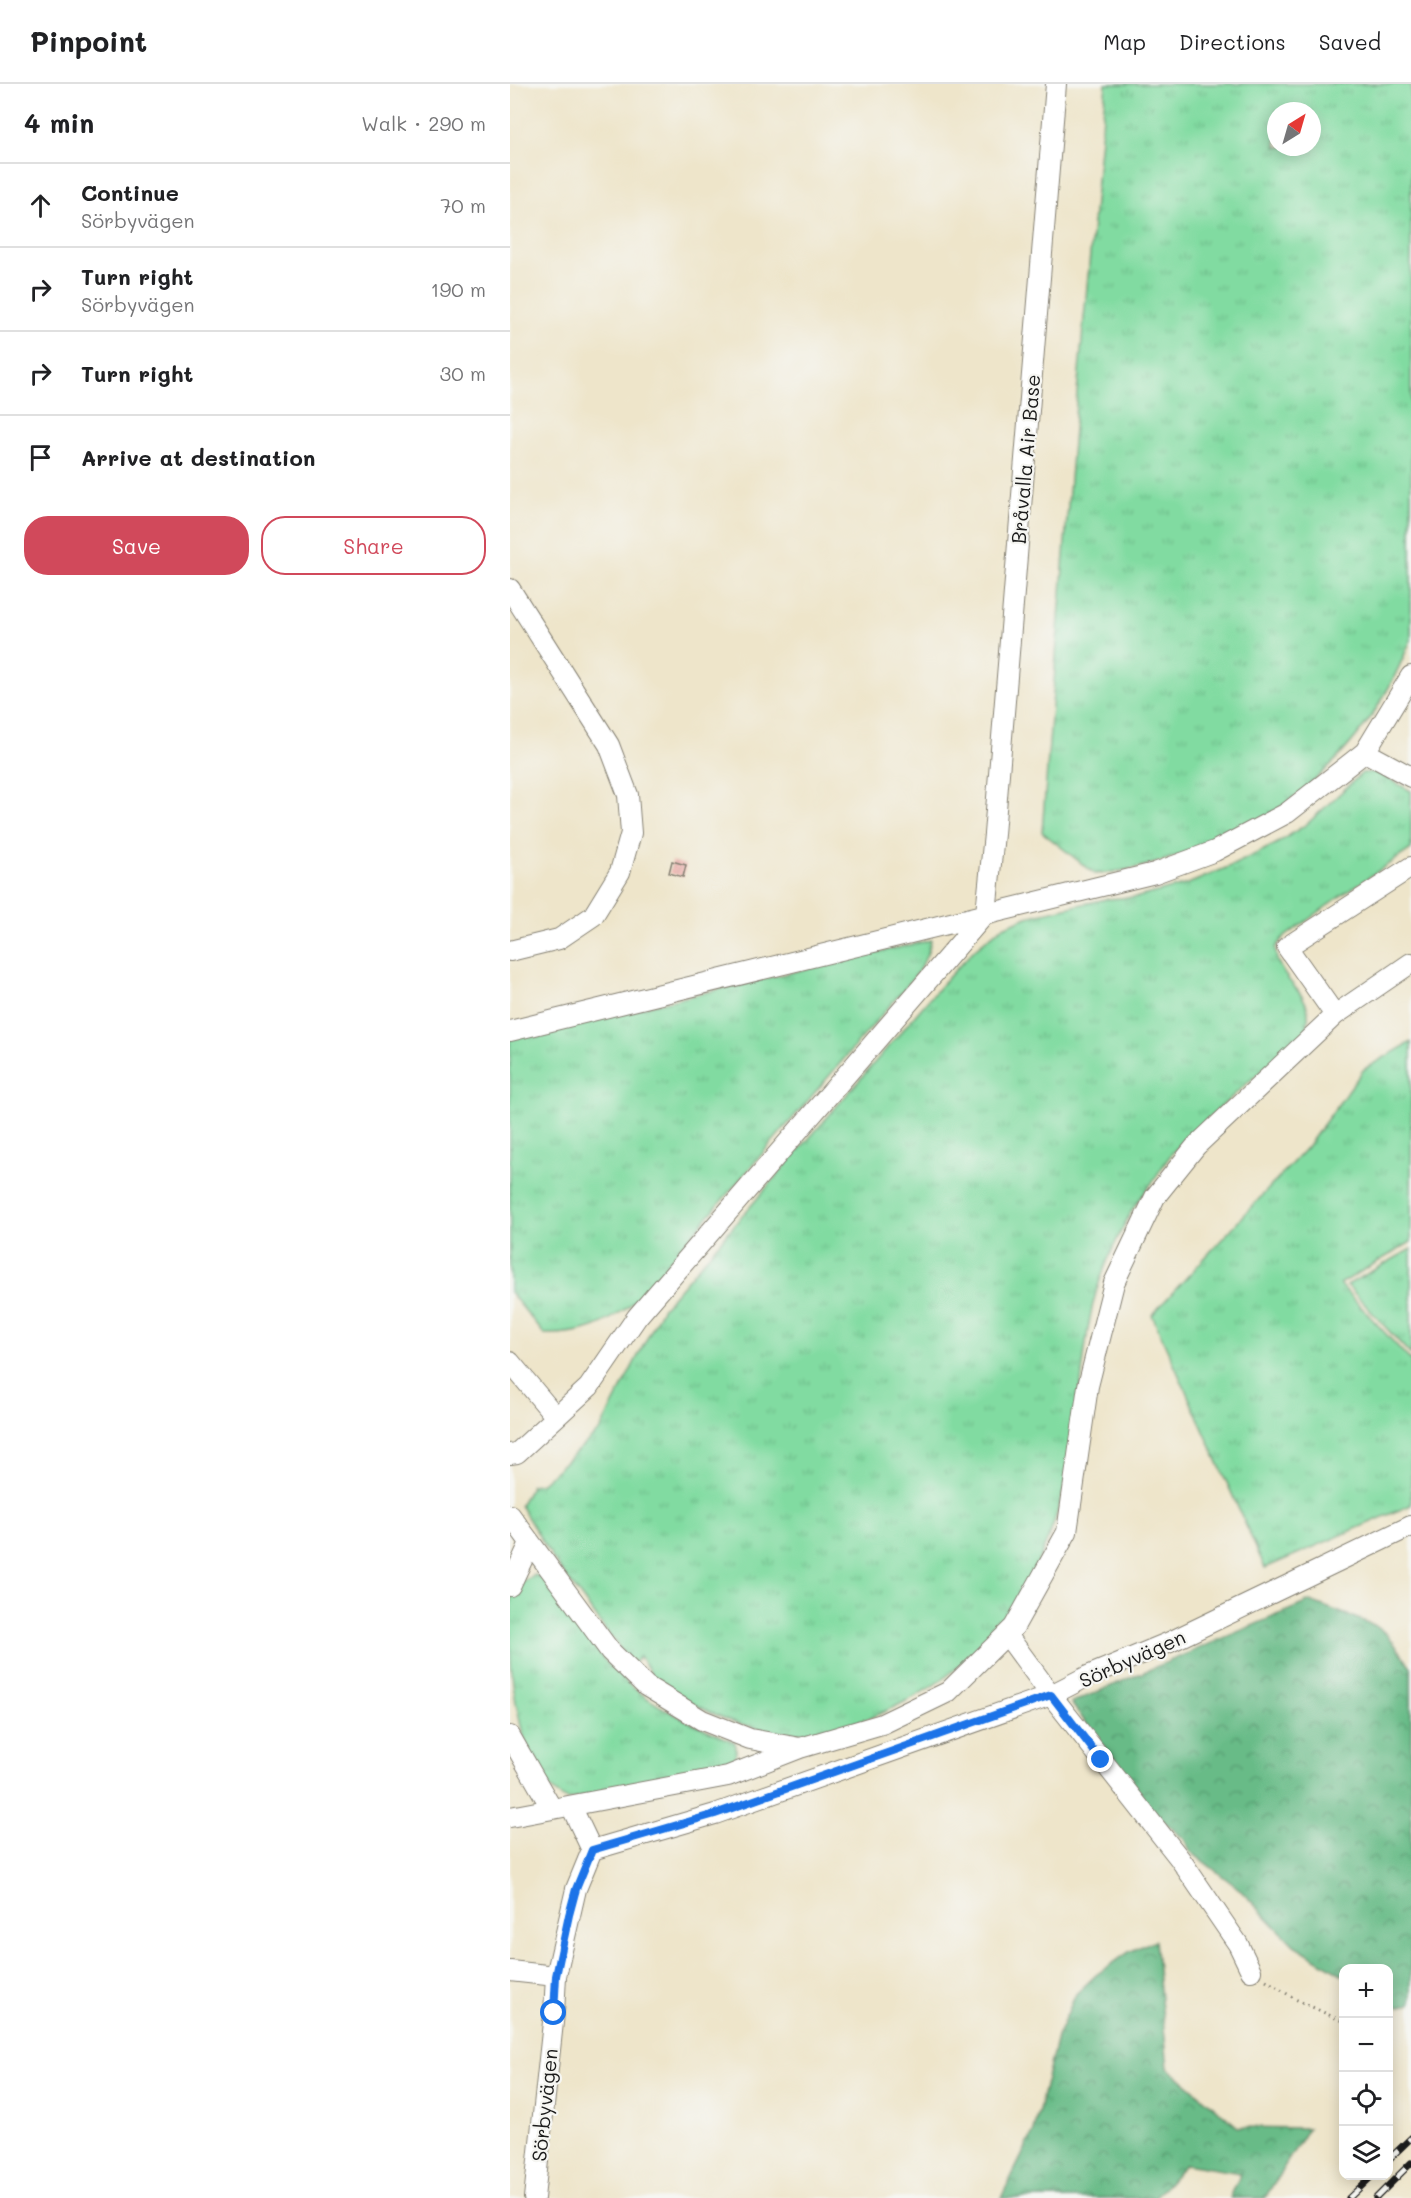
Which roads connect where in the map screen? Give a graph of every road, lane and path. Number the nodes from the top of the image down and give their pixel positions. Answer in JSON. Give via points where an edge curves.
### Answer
{"nodes":[{"id":1,"x":1056,"y":84,"type":"edge"},
{"id":2,"x":510,"y":589,"type":"edge"},
{"id":3,"x":1411,"y":676,"type":"edge"},
{"id":4,"x":1365,"y":752,"type":"junction"},
{"id":5,"x":1411,"y":777,"type":"edge"},
{"id":6,"x":1411,"y":867,"type":"edge"},
{"id":7,"x":986,"y":913,"type":"junction"},
{"id":8,"x":510,"y":951,"type":"edge"},
{"id":9,"x":1411,"y":963,"type":"edge"},
{"id":10,"x":1335,"y":1015,"type":"junction"},
{"id":11,"x":510,"y":1031,"type":"edge"},
{"id":12,"x":510,"y":1362,"type":"edge"},
{"id":13,"x":556,"y":1417,"type":"junction"},
{"id":14,"x":510,"y":1454,"type":"edge"},
{"id":15,"x":510,"y":1515,"type":"edge"},
{"id":16,"x":1411,"y":1526,"type":"edge"},
{"id":17,"x":530,"y":1543,"type":"junction"},
{"id":18,"x":510,"y":1586,"type":"edge"},
{"id":19,"x":1007,"y":1635,"type":"junction"},
{"id":20,"x":1051,"y":1695,"type":"junction"},
{"id":21,"x":510,"y":1736,"type":"edge"},
{"id":22,"x":800,"y":1748,"type":"junction"},
{"id":23,"x":572,"y":1806,"type":"junction"},
{"id":24,"x":552,"y":1809,"type":"junction"},
{"id":25,"x":510,"y":1817,"type":"edge"},
{"id":26,"x":592,"y":1850,"type":"junction"},
{"id":27,"x":510,"y":1971,"type":"edge"},
{"id":28,"x":1251,"y":1971,"type":"joint"},
{"id":29,"x":548,"y":1975,"type":"junction"},
{"id":30,"x":1339,"y":2020,"type":"edge"},
{"id":31,"x":534,"y":2198,"type":"edge"}],
"edges":[{"from":1,"to":7,"type":"street","name":"Bråvalla Air Base"},
{"from":2,"to":8,"type":"street","via":[[609,745],[628,795],[631,833],[620,872],[593,916],[559,939]]},
{"from":3,"to":4,"type":"street"},
{"from":4,"to":5,"type":"street"},
{"from":4,"to":7,"type":"street","via":[[1287,813],[1215,851],[1155,873]]},
{"from":6,"to":10,"type":"street","via":[[1287,947]]},
{"from":7,"to":11,"type":"street"},
{"from":7,"to":13,"type":"street","via":[[637,1317],[589,1387]]},
{"from":9,"to":10,"type":"street"},
{"from":10,"to":19,"type":"street","via":[[1196,1146],[1155,1197],[1113,1283],[1088,1386],[1067,1532]]},
{"from":12,"to":13,"type":"street"},
{"from":13,"to":14,"type":"street"},
{"from":15,"to":17,"type":"street"},
{"from":16,"to":20,"type":"street","name":"Sörbyvägen"},
{"from":17,"to":18,"type":"street"},
{"from":17,"to":22,"type":"street","via":[[610,1652],[646,1686],[702,1720],[750,1739]]},
{"from":19,"to":20,"type":"street"},
{"from":19,"to":22,"type":"street","via":[[948,1692],[882,1724]]},
{"from":20,"to":26,"type":"street","name":"Sörbyvägen","via":[[736,1807]]},
{"from":20,"to":28,"type":"street","via":[[1180,1859],[1238,1944]]},
{"from":21,"to":24,"type":"street"},
{"from":22,"to":23,"type":"street","via":[[728,1776]]},
{"from":23,"to":24,"type":"street"},
{"from":23,"to":26,"type":"street"},
{"from":24,"to":25,"type":"street"},
{"from":26,"to":29,"type":"street","name":"Sörbyvägen"},
{"from":27,"to":29,"type":"street"},
{"from":28,"to":30,"type":"path","via":[[1295,1999]]},
{"from":29,"to":31,"type":"street","name":"Sörbyvägen","via":[[554,2013]]}]}
